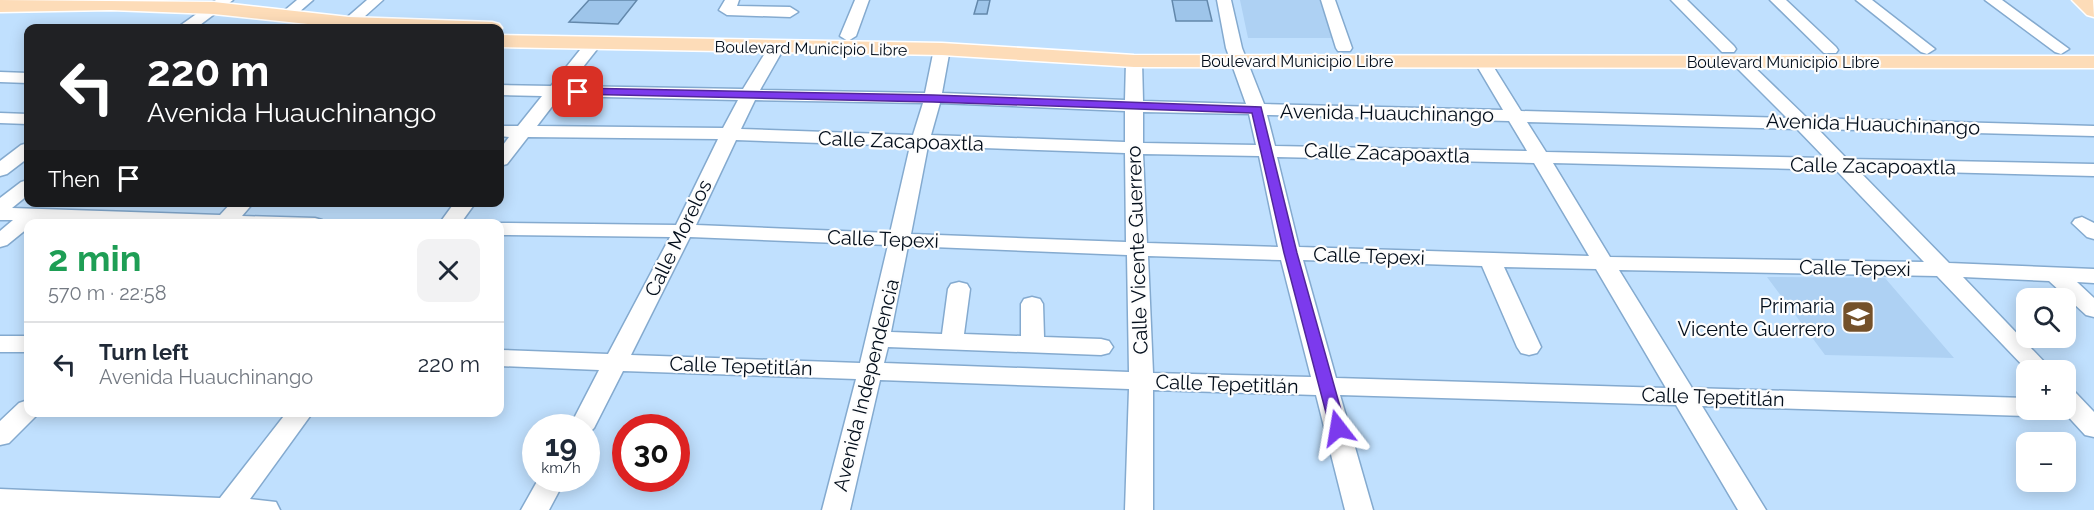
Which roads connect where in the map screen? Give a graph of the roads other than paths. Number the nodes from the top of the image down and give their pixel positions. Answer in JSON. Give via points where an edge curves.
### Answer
{"nodes":[{"id":1,"x":306,"y":0,"type":"edge"},
{"id":2,"x":376,"y":0,"type":"edge"},
{"id":3,"x":862,"y":0,"type":"edge"},
{"id":4,"x":1224,"y":0,"type":"edge"},
{"id":5,"x":1328,"y":0,"type":"edge"},
{"id":6,"x":1678,"y":0,"type":"edge"},
{"id":7,"x":1778,"y":0,"type":"edge"},
{"id":8,"x":1992,"y":0,"type":"edge"},
{"id":9,"x":2082,"y":0,"type":"edge"},
{"id":10,"x":1868,"y":3,"type":"edge"},
{"id":11,"x":730,"y":5,"type":"edge"},
{"id":12,"x":0,"y":6,"type":"edge"},
{"id":13,"x":793,"y":6,"type":"edge"},
{"id":14,"x":2094,"y":11,"type":"edge"},
{"id":15,"x":0,"y":14,"type":"edge"},
{"id":16,"x":206,"y":14,"type":"edge"},
{"id":17,"x":349,"y":22,"type":"junction"},
{"id":18,"x":275,"y":24,"type":"edge"},
{"id":19,"x":283,"y":24,"type":"edge"},
{"id":20,"x":304,"y":24,"type":"edge"},
{"id":21,"x":397,"y":24,"type":"edge"},
{"id":22,"x":504,"y":29,"type":"edge"},
{"id":23,"x":848,"y":36,"type":"junction"},
{"id":24,"x":504,"y":41,"type":"edge"},
{"id":25,"x":777,"y":42,"type":"junction"},
{"id":26,"x":594,"y":44,"type":"junction"},
{"id":27,"x":1344,"y":48,"type":"junction"},
{"id":28,"x":942,"y":49,"type":"junction"},
{"id":29,"x":1927,"y":49,"type":"junction"},
{"id":30,"x":2061,"y":49,"type":"junction"},
{"id":31,"x":2094,"y":49,"type":"edge"},
{"id":32,"x":1830,"y":50,"type":"junction"},
{"id":33,"x":1236,"y":54,"type":"junction"},
{"id":34,"x":1734,"y":56,"type":"junction"},
{"id":35,"x":1134,"y":61,"type":"junction"},
{"id":36,"x":1482,"y":61,"type":"junction"},
{"id":37,"x":2094,"y":62,"type":"edge"},
{"id":38,"x":0,"y":77,"type":"edge"},
{"id":39,"x":24,"y":78,"type":"edge"},
{"id":40,"x":504,"y":90,"type":"edge"},
{"id":41,"x":556,"y":91,"type":"junction"},
{"id":42,"x":748,"y":96,"type":"junction"},
{"id":43,"x":933,"y":98,"type":"junction"},
{"id":44,"x":1133,"y":106,"type":"junction"},
{"id":45,"x":1257,"y":110,"type":"junction"},
{"id":46,"x":1514,"y":116,"type":"junction"},
{"id":47,"x":0,"y":118,"type":"edge"},
{"id":48,"x":24,"y":119,"type":"edge"},
{"id":49,"x":1801,"y":122,"type":"junction"},
{"id":50,"x":504,"y":131,"type":"edge"},
{"id":51,"x":2094,"y":131,"type":"edge"},
{"id":52,"x":522,"y":132,"type":"junction"},
{"id":53,"x":729,"y":135,"type":"junction"},
{"id":54,"x":920,"y":142,"type":"junction"},
{"id":55,"x":1134,"y":148,"type":"junction"},
{"id":56,"x":1266,"y":150,"type":"junction"},
{"id":57,"x":24,"y":152,"type":"edge"},
{"id":58,"x":504,"y":155,"type":"edge"},
{"id":59,"x":1540,"y":158,"type":"junction"},
{"id":60,"x":1843,"y":166,"type":"junction"},
{"id":61,"x":2094,"y":170,"type":"edge"},
{"id":62,"x":0,"y":171,"type":"edge"},
{"id":63,"x":24,"y":189,"type":"edge"},
{"id":64,"x":239,"y":207,"type":"edge"},
{"id":65,"x":462,"y":207,"type":"edge"},
{"id":66,"x":0,"y":208,"type":"edge"},
{"id":67,"x":0,"y":214,"type":"edge"},
{"id":68,"x":33,"y":214,"type":"junction"},
{"id":69,"x":27,"y":219,"type":"edge"},
{"id":70,"x":152,"y":219,"type":"edge"},
{"id":71,"x":227,"y":219,"type":"edge"},
{"id":72,"x":453,"y":219,"type":"edge"},
{"id":73,"x":24,"y":221,"type":"edge"},
{"id":74,"x":504,"y":229,"type":"edge"},
{"id":75,"x":682,"y":231,"type":"junction"},
{"id":76,"x":901,"y":239,"type":"junction"},
{"id":77,"x":0,"y":241,"type":"edge"},
{"id":78,"x":1137,"y":249,"type":"junction"},
{"id":79,"x":1290,"y":253,"type":"junction"},
{"id":80,"x":1490,"y":259,"type":"junction"},
{"id":81,"x":1603,"y":263,"type":"junction"},
{"id":82,"x":1943,"y":269,"type":"junction"},
{"id":83,"x":2055,"y":274,"type":"junction"},
{"id":84,"x":2094,"y":276,"type":"edge"},
{"id":85,"x":959,"y":289,"type":"dead end"},
{"id":86,"x":1032,"y":304,"type":"dead end"},
{"id":87,"x":2094,"y":310,"type":"edge"},
{"id":88,"x":878,"y":339,"type":"junction"},
{"id":89,"x":952,"y":341,"type":"junction"},
{"id":90,"x":0,"y":344,"type":"edge"},
{"id":91,"x":24,"y":344,"type":"edge"},
{"id":92,"x":1033,"y":344,"type":"junction"},
{"id":93,"x":1101,"y":346,"type":"dead end"},
{"id":94,"x":1529,"y":347,"type":"dead end"},
{"id":95,"x":504,"y":358,"type":"edge"},
{"id":96,"x":2030,"y":360,"type":"edge"},
{"id":97,"x":617,"y":361,"type":"junction"},
{"id":98,"x":871,"y":371,"type":"junction"},
{"id":99,"x":1141,"y":381,"type":"junction"},
{"id":100,"x":1328,"y":387,"type":"junction"},
{"id":101,"x":1684,"y":396,"type":"junction"},
{"id":102,"x":2016,"y":407,"type":"edge"},
{"id":103,"x":2076,"y":407,"type":"edge"},
{"id":104,"x":24,"y":413,"type":"edge"},
{"id":105,"x":588,"y":414,"type":"edge"},
{"id":106,"x":297,"y":417,"type":"edge"},
{"id":107,"x":2094,"y":428,"type":"edge"},
{"id":108,"x":0,"y":436,"type":"edge"},
{"id":109,"x":546,"y":492,"type":"edge"},
{"id":110,"x":0,"y":500,"type":"edge"},
{"id":111,"x":227,"y":509,"type":"edge"},
{"id":112,"x":266,"y":510,"type":"edge"},
{"id":113,"x":536,"y":510,"type":"edge"},
{"id":114,"x":836,"y":510,"type":"edge"},
{"id":115,"x":1139,"y":510,"type":"edge"},
{"id":116,"x":1359,"y":510,"type":"edge"},
{"id":117,"x":1752,"y":510,"type":"edge"}],
"edges":[{"from":1,"to":19,"type":"street"},
{"from":2,"to":17,"type":"street"},
{"from":3,"to":23,"type":"street"},
{"from":4,"to":33,"type":"street"},
{"from":5,"to":27,"type":"street"},
{"from":6,"to":34,"type":"street"},
{"from":7,"to":32,"type":"street"},
{"from":8,"to":30,"type":"street"},
{"from":9,"to":14,"type":"main road"},
{"from":10,"to":29,"type":"street"},
{"from":11,"to":13,"type":"street"},
{"from":12,"to":16,"type":"main road","via":[[111,4]]},
{"from":13,"to":25,"type":"street","name":"Calle Morelos"},
{"from":15,"to":16,"type":"main road"},
{"from":16,"to":18,"type":"main road"},
{"from":17,"to":20,"type":"main road"},
{"from":17,"to":21,"type":"main road"},
{"from":22,"to":25,"type":"main road","name":"Boulevard Municipio Libre"},
{"from":23,"to":25,"type":"main road","name":"Boulevard Municipio Libre"},
{"from":23,"to":33,"type":"main road","name":"Boulevard Municipio Libre"},
{"from":24,"to":26,"type":"main road","name":"Boulevard Municipio Libre"},
{"from":25,"to":26,"type":"main road","name":"Boulevard Municipio Libre"},
{"from":25,"to":28,"type":"main road","name":"Boulevard Municipio Libre"},
{"from":25,"to":42,"type":"street","name":"Calle Morelos"},
{"from":26,"to":41,"type":"street"},
{"from":27,"to":33,"type":"main road","name":"Boulevard Municipio Libre"},
{"from":27,"to":34,"type":"main road","name":"Boulevard Municipio Libre"},
{"from":28,"to":35,"type":"main road","name":"Boulevard Municipio Libre"},
{"from":28,"to":43,"type":"street","name":"Avenida Independencia"},
{"from":29,"to":30,"type":"main road","name":"Boulevard Municipio Libre"},
{"from":29,"to":32,"type":"main road","name":"Boulevard Municipio Libre"},
{"from":30,"to":31,"type":"main road","name":"Boulevard Municipio Libre"},
{"from":32,"to":34,"type":"main road","name":"Boulevard Municipio Libre"},
{"from":33,"to":35,"type":"main road","name":"Boulevard Municipio Libre"},
{"from":33,"to":36,"type":"main road","name":"Boulevard Municipio Libre"},
{"from":33,"to":45,"type":"street"},
{"from":34,"to":36,"type":"main road","name":"Boulevard Municipio Libre"},
{"from":34,"to":37,"type":"main road","name":"Boulevard Municipio Libre"},
{"from":34,"to":49,"type":"street"},
{"from":35,"to":44,"type":"street","name":"Calle Vicente Guerrero"},
{"from":36,"to":46,"type":"street"},
{"from":38,"to":39,"type":"street"},
{"from":40,"to":41,"type":"street","name":"Avenida Huauchinango"},
{"from":41,"to":42,"type":"street","name":"Avenida Huauchinango"},
{"from":41,"to":52,"type":"street"},
{"from":42,"to":43,"type":"street","name":"Avenida Huauchinango"},
{"from":42,"to":53,"type":"street","name":"Calle Morelos"},
{"from":43,"to":44,"type":"street","name":"Avenida Huauchinango"},
{"from":43,"to":54,"type":"street","name":"Avenida Independencia"},
{"from":44,"to":45,"type":"street","name":"Avenida Huauchinango"},
{"from":44,"to":55,"type":"street","name":"Calle Vicente Guerrero"},
{"from":45,"to":46,"type":"street","name":"Avenida Huauchinango"},
{"from":45,"to":56,"type":"street"},
{"from":46,"to":49,"type":"street","name":"Avenida Huauchinango"},
{"from":46,"to":59,"type":"street"},
{"from":47,"to":48,"type":"street"},
{"from":49,"to":51,"type":"street","name":"Avenida Huauchinango"},
{"from":49,"to":60,"type":"street"},
{"from":50,"to":52,"type":"street","name":"Calle Zacapoaxtla"},
{"from":52,"to":53,"type":"street","name":"Calle Zacapoaxtla"},
{"from":52,"to":58,"type":"street"},
{"from":53,"to":54,"type":"street","name":"Calle Zacapoaxtla"},
{"from":53,"to":75,"type":"street","name":"Calle Morelos"},
{"from":54,"to":55,"type":"street","name":"Calle Zacapoaxtla"},
{"from":54,"to":76,"type":"street","name":"Avenida Independencia"},
{"from":55,"to":56,"type":"street","name":"Calle Zacapoaxtla"},
{"from":55,"to":78,"type":"street","name":"Calle Vicente Guerrero"},
{"from":56,"to":59,"type":"street","name":"Calle Zacapoaxtla"},
{"from":56,"to":79,"type":"street"},
{"from":57,"to":62,"type":"street"},
{"from":59,"to":60,"type":"street","name":"Calle Zacapoaxtla"},
{"from":59,"to":81,"type":"street"},
{"from":60,"to":61,"type":"street","name":"Calle Zacapoaxtla"},
{"from":60,"to":82,"type":"street"},
{"from":63,"to":66,"type":"street"},
{"from":64,"to":71,"type":"street"},
{"from":65,"to":72,"type":"street"},
{"from":67,"to":68,"type":"street"},
{"from":68,"to":69,"type":"street"},
{"from":68,"to":70,"type":"street"},
{"from":73,"to":77,"type":"street"},
{"from":74,"to":75,"type":"street","name":"Calle Tepexi"},
{"from":75,"to":76,"type":"street","name":"Calle Tepexi"},
{"from":75,"to":97,"type":"street","name":"Calle Morelos"},
{"from":76,"to":78,"type":"street","name":"Calle Tepexi"},
{"from":76,"to":88,"type":"street","name":"Avenida Independencia"},
{"from":78,"to":79,"type":"street","name":"Calle Tepexi"},
{"from":78,"to":99,"type":"street","name":"Calle Vicente Guerrero"},
{"from":79,"to":80,"type":"street","name":"Calle Tepexi"},
{"from":79,"to":100,"type":"street"},
{"from":80,"to":81,"type":"street","name":"Calle Tepexi"},
{"from":80,"to":94,"type":"street"},
{"from":81,"to":82,"type":"street","name":"Calle Tepexi"},
{"from":81,"to":101,"type":"street"},
{"from":82,"to":83,"type":"street","name":"Calle Tepexi"},
{"from":82,"to":96,"type":"street"},
{"from":83,"to":84,"type":"street","name":"Calle Tepexi"},
{"from":83,"to":87,"type":"street"},
{"from":85,"to":89,"type":"street"},
{"from":86,"to":92,"type":"street"},
{"from":88,"to":89,"type":"street"},
{"from":88,"to":98,"type":"street","name":"Avenida Independencia"},
{"from":89,"to":92,"type":"street"},
{"from":90,"to":91,"type":"street"},
{"from":92,"to":93,"type":"street"},
{"from":95,"to":97,"type":"street","name":"Calle Tepetitlán"},
{"from":97,"to":98,"type":"street","name":"Calle Tepetitlán"},
{"from":97,"to":105,"type":"street","name":"Calle Morelos"},
{"from":98,"to":99,"type":"street","name":"Calle Tepetitlán"},
{"from":98,"to":114,"type":"street","name":"Avenida Independencia"},
{"from":99,"to":100,"type":"street","name":"Calle Tepetitlán"},
{"from":99,"to":115,"type":"street","name":"Calle Vicente Guerrero"},
{"from":100,"to":101,"type":"street","name":"Calle Tepetitlán"},
{"from":100,"to":116,"type":"street"},
{"from":101,"to":102,"type":"street","name":"Calle Tepetitlán"},
{"from":101,"to":117,"type":"street"},
{"from":103,"to":107,"type":"street"},
{"from":104,"to":108,"type":"street"},
{"from":106,"to":111,"type":"street"},
{"from":109,"to":113,"type":"street"},
{"from":110,"to":111,"type":"street"},
{"from":111,"to":112,"type":"street"}]}
